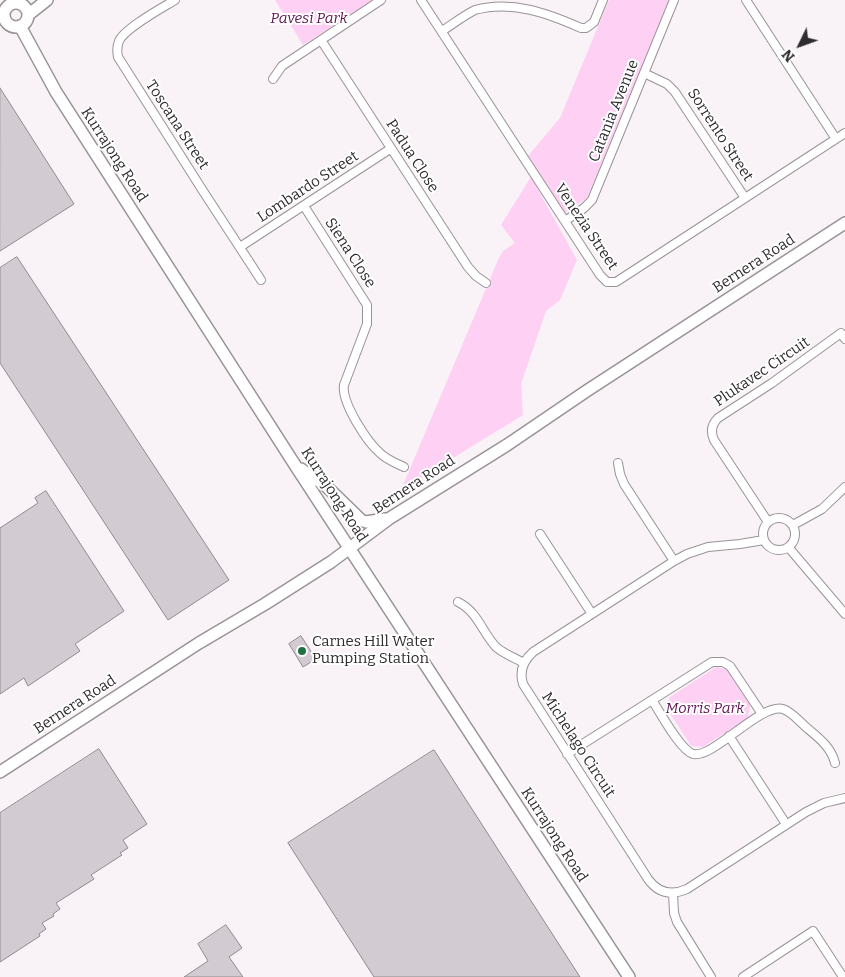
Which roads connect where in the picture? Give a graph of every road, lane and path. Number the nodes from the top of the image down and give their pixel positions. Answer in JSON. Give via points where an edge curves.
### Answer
{"nodes":[{"id":1,"x":47,"y":0,"type":"edge"},
{"id":2,"x":175,"y":0,"type":"edge"},
{"id":3,"x":381,"y":0,"type":"edge"},
{"id":4,"x":421,"y":0,"type":"edge"},
{"id":5,"x":603,"y":0,"type":"edge"},
{"id":6,"x":674,"y":0,"type":"edge"},
{"id":7,"x":746,"y":0,"type":"edge"},
{"id":8,"x":25,"y":2,"type":"edge"},
{"id":9,"x":4,"y":3,"type":"edge"},
{"id":10,"x":28,"y":15,"type":"junction"},
{"id":11,"x":20,"y":26,"type":"junction"},
{"id":12,"x":442,"y":31,"type":"junction"},
{"id":13,"x":320,"y":40,"type":"junction"},
{"id":14,"x":644,"y":73,"type":"junction"},
{"id":15,"x":273,"y":79,"type":"dead end"},
{"id":16,"x":845,"y":133,"type":"edge"},
{"id":17,"x":836,"y":139,"type":"junction"},
{"id":18,"x":390,"y":149,"type":"junction"},
{"id":19,"x":744,"y":198,"type":"junction"},
{"id":20,"x":304,"y":206,"type":"junction"},
{"id":21,"x":565,"y":221,"type":"junction"},
{"id":22,"x":845,"y":223,"type":"edge"},
{"id":23,"x":240,"y":247,"type":"junction"},
{"id":24,"x":261,"y":280,"type":"dead end"},
{"id":25,"x":486,"y":283,"type":"dead end"},
{"id":26,"x":845,"y":339,"type":"edge"},
{"id":27,"x":618,"y":463,"type":"dead end"},
{"id":28,"x":295,"y":465,"type":"junction"},
{"id":29,"x":404,"y":467,"type":"dead end"},
{"id":30,"x":845,"y":487,"type":"edge"},
{"id":31,"x":390,"y":518,"type":"junction"},
{"id":32,"x":768,"y":522,"type":"junction"},
{"id":33,"x":793,"y":525,"type":"junction"},
{"id":34,"x":540,"y":534,"type":"dead end"},
{"id":35,"x":764,"y":540,"type":"junction"},
{"id":36,"x":350,"y":548,"type":"junction"},
{"id":37,"x":788,"y":548,"type":"junction"},
{"id":38,"x":674,"y":561,"type":"junction"},
{"id":39,"x":458,"y":602,"type":"dead end"},
{"id":40,"x":592,"y":614,"type":"junction"},
{"id":41,"x":845,"y":614,"type":"edge"},
{"id":42,"x":524,"y":663,"type":"junction"},
{"id":43,"x":652,"y":700,"type":"junction"},
{"id":44,"x":762,"y":714,"type":"junction"},
{"id":45,"x":729,"y":736,"type":"junction"},
{"id":46,"x":567,"y":754,"type":"junction"},
{"id":47,"x":835,"y":762,"type":"dead end"},
{"id":48,"x":0,"y":772,"type":"edge"},
{"id":49,"x":845,"y":798,"type":"edge"},
{"id":50,"x":786,"y":824,"type":"junction"},
{"id":51,"x":673,"y":893,"type":"junction"},
{"id":52,"x":628,"y":977,"type":"edge"},
{"id":53,"x":711,"y":977,"type":"edge"},
{"id":54,"x":742,"y":977,"type":"edge"},
{"id":55,"x":843,"y":977,"type":"edge"}],
"edges":[{"from":1,"to":10,"type":"main road"},
{"from":2,"to":23,"type":"street","name":"Toscana Street","via":[[127,31],[119,41],[118,57]]},
{"from":3,"to":13,"type":"street"},
{"from":4,"to":12,"type":"street","name":"Venezia Street"},
{"from":5,"to":12,"type":"street","via":[[594,22],[586,28],[528,6],[507,4],[475,10]]},
{"from":6,"to":14,"type":"street","name":"Catania Avenue"},
{"from":7,"to":17,"type":"street"},
{"from":8,"to":9,"type":"main road"},
{"from":8,"to":10,"type":"main road"},
{"from":9,"to":11,"type":"main road","via":[[6,22]]},
{"from":10,"to":11,"type":"main road"},
{"from":11,"to":28,"type":"main road","name":"Kurrajong Road","via":[[56,92]]},
{"from":12,"to":21,"type":"street","name":"Venezia Street"},
{"from":13,"to":15,"type":"street","via":[[282,66]]},
{"from":13,"to":18,"type":"street","name":"Padua Close"},
{"from":14,"to":19,"type":"street","name":"Sorrento Street","via":[[667,84],[675,92]]},
{"from":14,"to":21,"type":"street","name":"Catania Avenue","via":[[592,200]]},
{"from":16,"to":17,"type":"street","name":"Venezia Street"},
{"from":17,"to":19,"type":"street","name":"Venezia Street"},
{"from":18,"to":20,"type":"street","name":"Lombardo Street"},
{"from":18,"to":25,"type":"street","name":"Padua Close","via":[[468,267]]},
{"from":19,"to":21,"type":"street","name":"Venezia Street","via":[[611,283],[600,275]]},
{"from":20,"to":23,"type":"street","name":"Lombardo Street"},
{"from":20,"to":29,"type":"street","name":"Siena Close","via":[[367,305],[367,324],[344,385],[346,403],[377,451]]},
{"from":22,"to":31,"type":"main road","name":"Bernera Road"},
{"from":23,"to":24,"type":"street","name":"Toscana Street"},
{"from":26,"to":32,"type":"street","name":"Plukavec Circuit","via":[[841,333],[713,424],[714,440]]},
{"from":27,"to":38,"type":"street","via":[[621,480]]},
{"from":28,"to":31,"type":"main road","via":[[326,486],[361,520]]},
{"from":28,"to":36,"type":"main road","name":"Kurrajong Road"},
{"from":30,"to":33,"type":"street","via":[[822,509]]},
{"from":31,"to":36,"type":"main road","name":"Bernera Road"},
{"from":32,"to":33,"type":"street","via":[[783,518]]},
{"from":32,"to":35,"type":"street","via":[[763,531]]},
{"from":33,"to":37,"type":"street","via":[[796,536]]},
{"from":34,"to":40,"type":"street"},
{"from":35,"to":37,"type":"street","via":[[778,550]]},
{"from":35,"to":38,"type":"street","via":[[702,548]]},
{"from":36,"to":48,"type":"main road","name":"Bernera Road"},
{"from":36,"to":52,"type":"main road","name":"Kurrajong Road"},
{"from":37,"to":41,"type":"street"},
{"from":38,"to":40,"type":"street"},
{"from":39,"to":42,"type":"street","via":[[474,614],[496,647]]},
{"from":40,"to":42,"type":"street","via":[[533,652]]},
{"from":42,"to":46,"type":"street","name":"Michelago Circuit","via":[[520,676],[522,684]]},
{"from":43,"to":44,"type":"street","via":[[707,664],[718,661],[732,670]]},
{"from":43,"to":45,"type":"street","via":[[690,752],[699,754]]},
{"from":43,"to":46,"type":"street"},
{"from":44,"to":45,"type":"street"},
{"from":44,"to":47,"type":"street","via":[[774,709],[788,711],[827,746]]},
{"from":45,"to":50,"type":"street"},
{"from":46,"to":51,"type":"street","name":"Michelago Circuit","via":[[651,884],[658,890]]},
{"from":49,"to":50,"type":"street","via":[[824,803]]},
{"from":50,"to":51,"type":"street","via":[[691,886]]},
{"from":51,"to":53,"type":"street","via":[[677,922]]},
{"from":54,"to":55,"type":"street","via":[[813,931]]}]}
